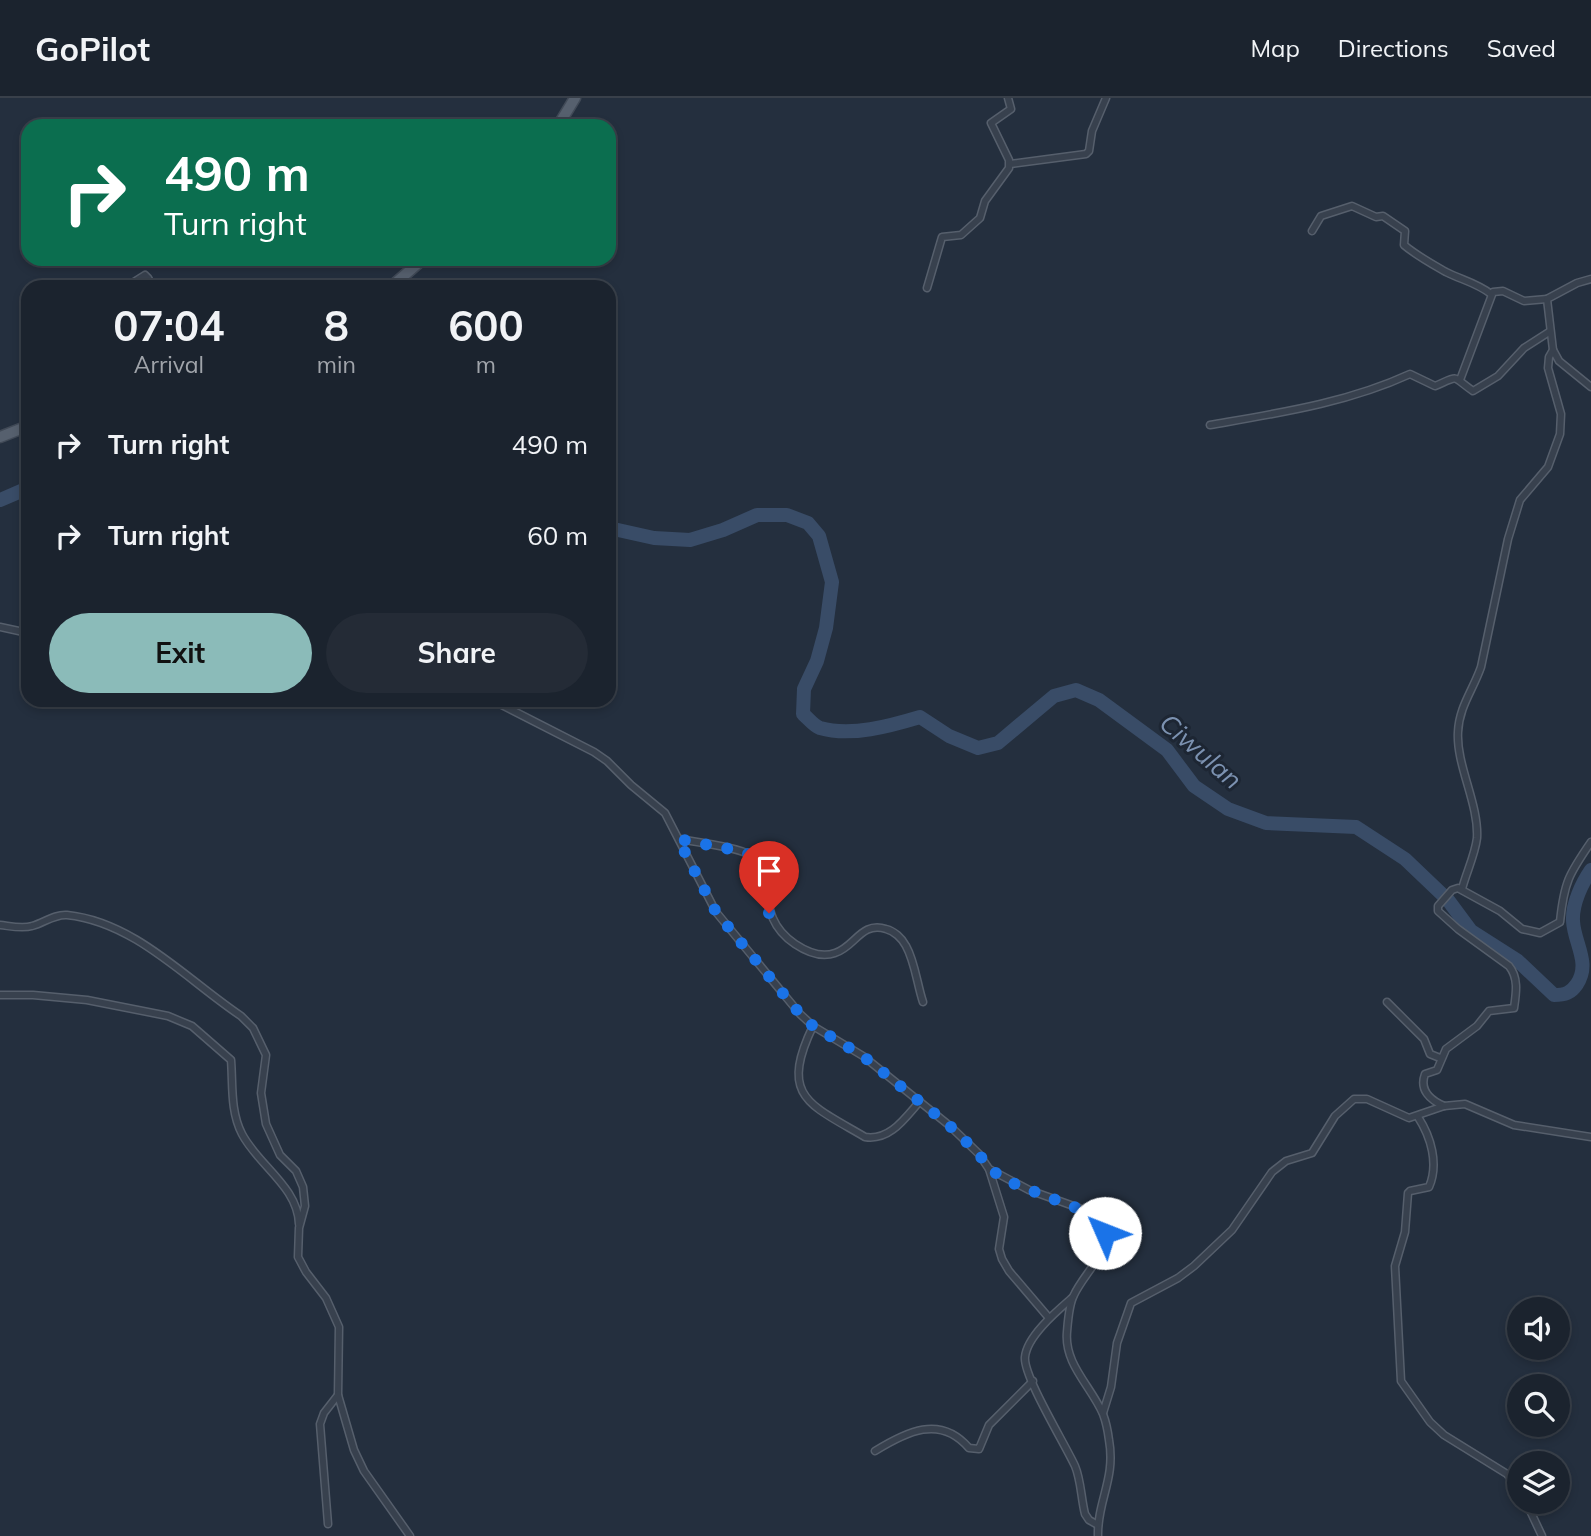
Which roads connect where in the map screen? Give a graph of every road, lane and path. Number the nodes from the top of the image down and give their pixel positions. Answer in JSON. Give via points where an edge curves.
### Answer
{"nodes":[{"id":1,"x":575,"y":98,"type":"edge"},
{"id":2,"x":1008,"y":98,"type":"edge"},
{"id":3,"x":1106,"y":98,"type":"edge"},
{"id":4,"x":562,"y":119,"type":"edge"},
{"id":5,"x":1010,"y":164,"type":"junction"},
{"id":6,"x":1312,"y":231,"type":"dead end"},
{"id":7,"x":415,"y":266,"type":"edge"},
{"id":8,"x":1591,"y":279,"type":"edge"},
{"id":9,"x":399,"y":280,"type":"edge"},
{"id":10,"x":927,"y":288,"type":"dead end"},
{"id":11,"x":1491,"y":294,"type":"junction"},
{"id":12,"x":1547,"y":299,"type":"junction"},
{"id":13,"x":1549,"y":332,"type":"junction"},
{"id":14,"x":1553,"y":350,"type":"junction"},
{"id":15,"x":1460,"y":380,"type":"junction"},
{"id":16,"x":1591,"y":387,"type":"edge"},
{"id":17,"x":1210,"y":425,"type":"dead end"},
{"id":18,"x":21,"y":429,"type":"edge"},
{"id":19,"x":0,"y":437,"type":"edge"},
{"id":20,"x":0,"y":627,"type":"edge"},
{"id":21,"x":21,"y":632,"type":"edge"},
{"id":22,"x":505,"y":707,"type":"edge"},
{"id":23,"x":678,"y":839,"type":"junction"},
{"id":24,"x":1591,"y":842,"type":"edge"},
{"id":25,"x":1462,"y":890,"type":"junction"},
{"id":26,"x":0,"y":925,"type":"edge"},
{"id":27,"x":0,"y":995,"type":"edge"},
{"id":28,"x":923,"y":1002,"type":"dead end"},
{"id":29,"x":1387,"y":1003,"type":"dead end"},
{"id":30,"x":813,"y":1026,"type":"junction"},
{"id":31,"x":1440,"y":1058,"type":"junction"},
{"id":32,"x":920,"y":1101,"type":"junction"},
{"id":33,"x":1444,"y":1106,"type":"junction"},
{"id":34,"x":1418,"y":1117,"type":"junction"},
{"id":35,"x":1591,"y":1138,"type":"edge"},
{"id":36,"x":989,"y":1169,"type":"junction"},
{"id":37,"x":299,"y":1228,"type":"junction"},
{"id":38,"x":1073,"y":1296,"type":"junction"},
{"id":39,"x":1049,"y":1318,"type":"junction"},
{"id":40,"x":1033,"y":1381,"type":"junction"},
{"id":41,"x":338,"y":1395,"type":"junction"},
{"id":42,"x":1103,"y":1413,"type":"junction"},
{"id":43,"x":874,"y":1451,"type":"dead end"},
{"id":44,"x":1507,"y":1474,"type":"edge"},
{"id":45,"x":1532,"y":1514,"type":"edge"},
{"id":46,"x":328,"y":1524,"type":"dead end"},
{"id":47,"x":1098,"y":1525,"type":"junction"},
{"id":48,"x":410,"y":1536,"type":"edge"},
{"id":49,"x":1098,"y":1536,"type":"edge"},
{"id":50,"x":1542,"y":1536,"type":"edge"}],
"edges":[{"from":1,"to":4,"type":"main road"},
{"from":2,"to":5,"type":"street","via":[[1011,109],[991,123]]},
{"from":3,"to":5,"type":"street","via":[[1086,154]]},
{"from":5,"to":10,"type":"street","via":[[985,201],[980,218],[961,235],[943,236]]},
{"from":6,"to":11,"type":"street","via":[[1321,216],[1352,206],[1382,216],[1405,232],[1404,245],[1414,253]]},
{"from":7,"to":9,"type":"main road"},
{"from":8,"to":12,"type":"street"},
{"from":11,"to":12,"type":"street","via":[[1500,290],[1521,300]]},
{"from":11,"to":15,"type":"street"},
{"from":12,"to":13,"type":"street"},
{"from":13,"to":14,"type":"street"},
{"from":13,"to":15,"type":"street","via":[[1475,390]]},
{"from":14,"to":16,"type":"street","via":[[1559,361]]},
{"from":14,"to":25,"type":"street","via":[[1548,368],[1561,414],[1560,434],[1542,477],[1520,500],[1481,667],[1463,703],[1458,730],[1477,836]]},
{"from":15,"to":17,"type":"street","via":[[1449,378],[1435,386],[1410,374],[1359,395]]},
{"from":18,"to":19,"type":"main road"},
{"from":20,"to":21,"type":"street"},
{"from":22,"to":23,"type":"street","via":[[607,761],[665,813]]},
{"from":23,"to":28,"type":"street","via":[[753,857],[762,871],[775,927],[811,953],[834,954],[870,928],[891,931],[906,946]]},
{"from":23,"to":30,"type":"street","via":[[716,912]]},
{"from":24,"to":25,"type":"street","via":[[1568,877],[1560,901],[1560,922],[1540,933],[1522,929]]},
{"from":25,"to":31,"type":"street","via":[[1452,890],[1438,911],[1513,971],[1513,1009],[1489,1011]]},
{"from":26,"to":37,"type":"street","via":[[25,928],[63,914],[115,929],[140,942],[249,1022],[267,1058],[261,1093],[263,1116],[280,1155],[296,1171],[303,1187],[304,1215]]},
{"from":27,"to":37,"type":"street","via":[[87,1000],[168,1016],[192,1026],[231,1060],[232,1094],[241,1132],[297,1205]]},
{"from":29,"to":31,"type":"street","via":[[1424,1039],[1430,1054]]},
{"from":30,"to":32,"type":"street","via":[[863,1056]]},
{"from":30,"to":32,"type":"street","via":[[798,1075],[802,1093],[817,1107],[873,1138],[889,1133]]},
{"from":31,"to":33,"type":"street","via":[[1437,1070],[1426,1073],[1423,1080],[1428,1097]]},
{"from":32,"to":36,"type":"street","via":[[972,1146]]},
{"from":33,"to":34,"type":"street"},
{"from":33,"to":35,"type":"street","via":[[1472,1106],[1514,1125]]},
{"from":34,"to":42,"type":"street","via":[[1404,1117],[1357,1097],[1335,1116],[1312,1153],[1286,1161],[1272,1172],[1232,1230],[1208,1254],[1178,1278],[1131,1303],[1117,1343]]},
{"from":34,"to":44,"type":"street","via":[[1430,1137],[1432,1176],[1427,1188],[1408,1193],[1405,1232],[1395,1262],[1401,1381],[1444,1435]]},
{"from":36,"to":38,"type":"street","via":[[1079,1209],[1104,1228],[1104,1245]]},
{"from":36,"to":39,"type":"street","via":[[1004,1217],[1002,1259]]},
{"from":37,"to":41,"type":"street","via":[[298,1257],[339,1327]]},
{"from":38,"to":39,"type":"street"},
{"from":38,"to":42,"type":"street","via":[[1067,1345],[1084,1385]]},
{"from":39,"to":40,"type":"street","via":[[1026,1352],[1025,1363]]},
{"from":40,"to":43,"type":"street","via":[[989,1425],[979,1449],[969,1448],[952,1432],[926,1430],[904,1434]]},
{"from":40,"to":47,"type":"street","via":[[1076,1469],[1085,1514]]},
{"from":41,"to":46,"type":"street","via":[[320,1424]]},
{"from":41,"to":48,"type":"street","via":[[357,1458]]},
{"from":42,"to":47,"type":"street","via":[[1111,1467]]},
{"from":45,"to":50,"type":"street"},
{"from":47,"to":49,"type":"street"}]}
